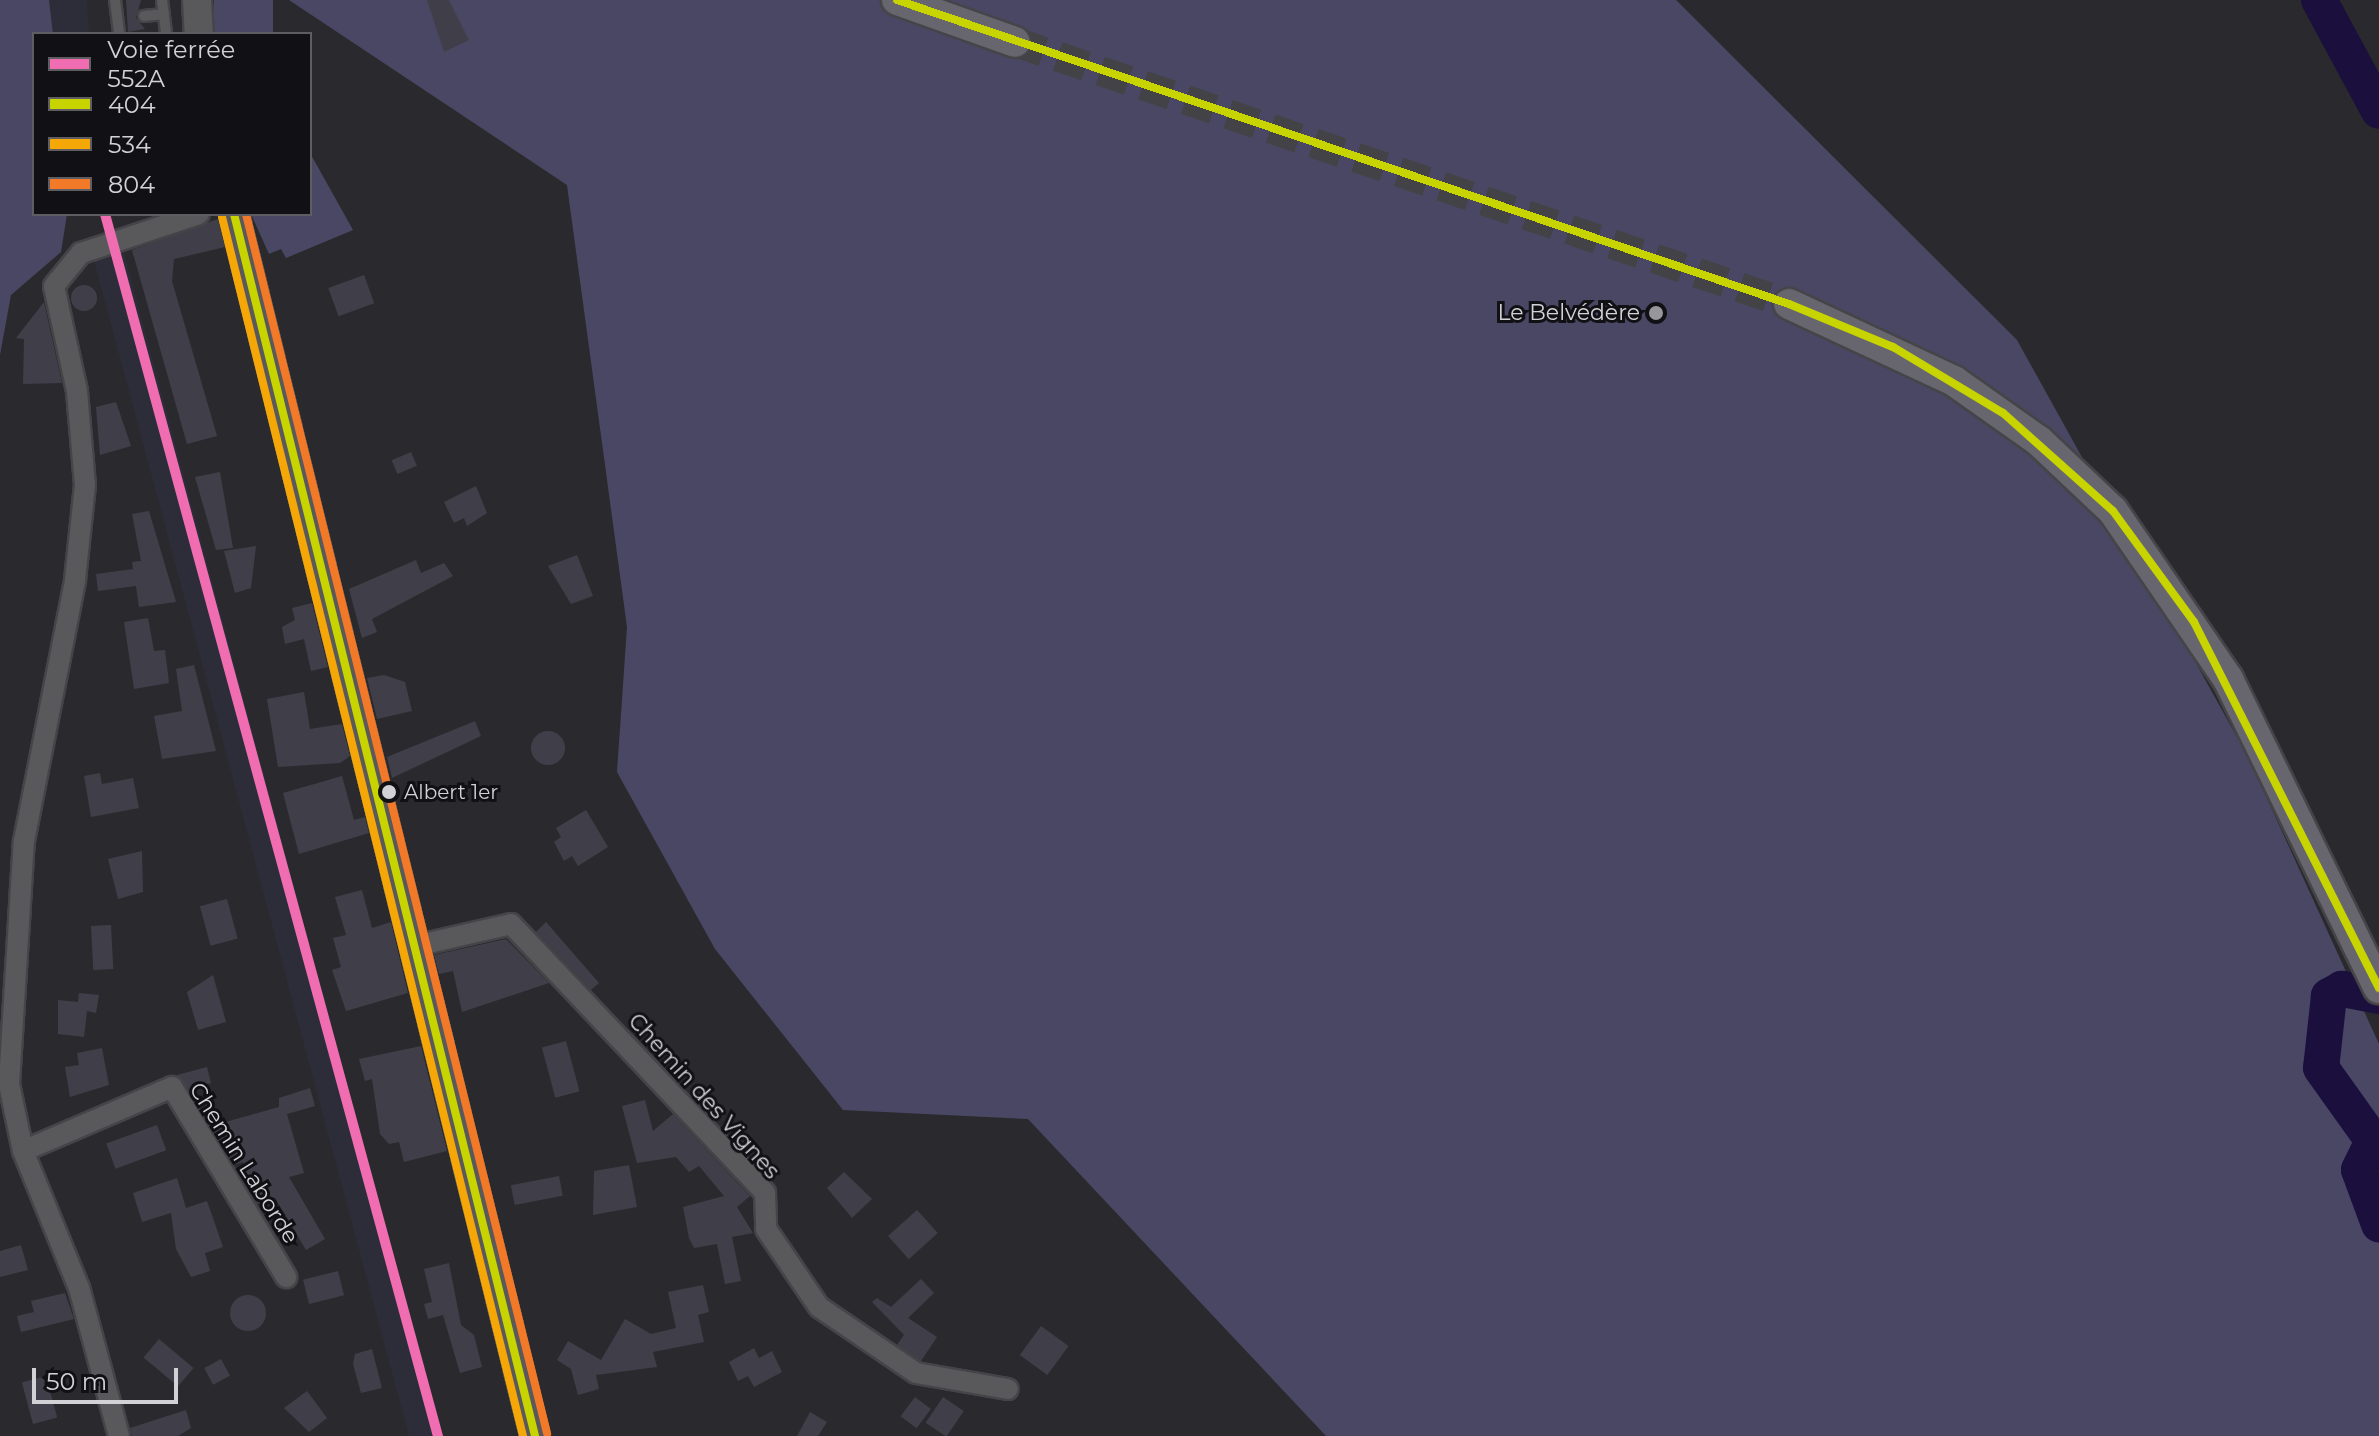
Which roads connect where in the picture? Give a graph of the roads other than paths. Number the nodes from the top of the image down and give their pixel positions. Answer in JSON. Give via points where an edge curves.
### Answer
{"nodes":[{"id":1,"x":115,"y":0,"type":"edge"},
{"id":2,"x":162,"y":0,"type":"edge"},
{"id":3,"x":197,"y":0,"type":"edge"},
{"id":4,"x":897,"y":0,"type":"edge"},
{"id":5,"x":164,"y":14,"type":"junction"},
{"id":6,"x":144,"y":16,"type":"dead end"},
{"id":7,"x":119,"y":32,"type":"edge"},
{"id":8,"x":166,"y":32,"type":"edge"},
{"id":9,"x":199,"y":32,"type":"edge"},
{"id":10,"x":1015,"y":42,"type":"tunnel mouth"},
{"id":11,"x":186,"y":216,"type":"edge"},
{"id":12,"x":234,"y":216,"type":"edge"},
{"id":13,"x":166,"y":219,"type":"edge"},
{"id":14,"x":1789,"y":304,"type":"tunnel mouth"},
{"id":15,"x":415,"y":946,"type":"junction"},
{"id":16,"x":2373,"y":976,"type":"edge"},
{"id":17,"x":23,"y":1151,"type":"junction"},
{"id":18,"x":286,"y":1277,"type":"dead end"},
{"id":19,"x":1008,"y":1389,"type":"dead end"},
{"id":20,"x":119,"y":1436,"type":"edge"},
{"id":21,"x":535,"y":1436,"type":"edge"}],
"edges":[{"from":1,"to":7,"type":"lane","via":[[122,19]]},
{"from":2,"to":5,"type":"lane"},
{"from":3,"to":9,"type":"main road"},
{"from":4,"to":10,"type":"main road"},
{"from":5,"to":6,"type":"lane"},
{"from":5,"to":8,"type":"lane"},
{"from":11,"to":13,"type":"street"},
{"from":12,"to":15,"type":"main road"},
{"from":13,"to":17,"type":"street","via":[[81,253],[54,286],[77,391],[85,485],[75,580],[24,841],[9,1084]]},
{"from":14,"to":16,"type":"main road","via":[[1954,381],[2039,441],[2113,511],[2228,679]]},
{"from":15,"to":19,"type":"street","name":"Chemin des Vignes","via":[[511,924],[765,1193],[766,1229],[819,1307],[916,1373]]},
{"from":15,"to":21,"type":"main road"},
{"from":17,"to":18,"type":"street","name":"Chemin Laborde","via":[[172,1087]]},
{"from":17,"to":20,"type":"street","via":[[79,1288]]}]}
